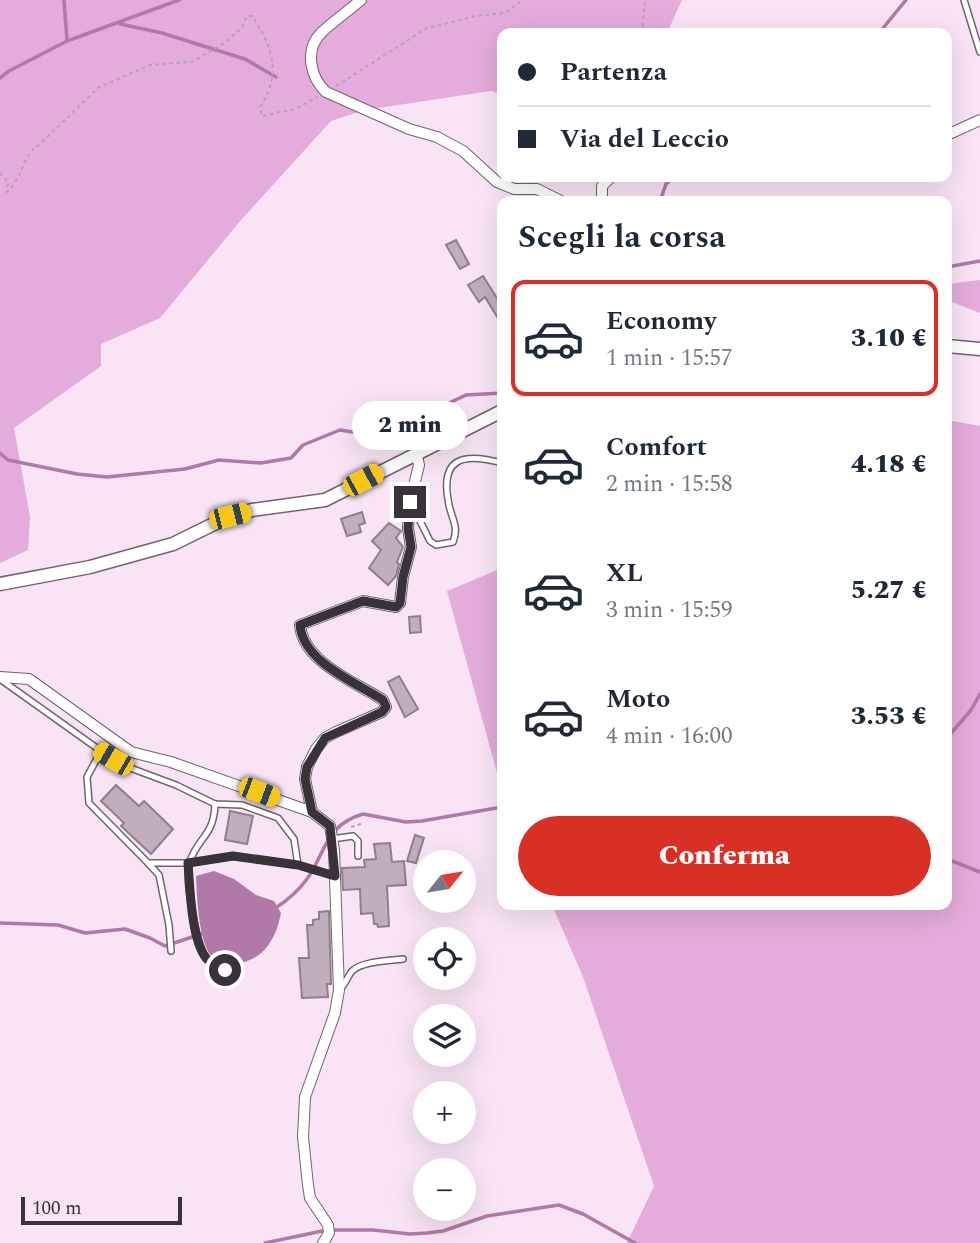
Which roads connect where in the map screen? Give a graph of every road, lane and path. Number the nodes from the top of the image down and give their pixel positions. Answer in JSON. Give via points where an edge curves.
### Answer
{"nodes":[{"id":1,"x":361,"y":0,"type":"edge"},
{"id":2,"x":523,"y":0,"type":"edge"},
{"id":3,"x":645,"y":0,"type":"edge"},
{"id":4,"x":964,"y":0,"type":"edge"},
{"id":5,"x":642,"y":28,"type":"edge"},
{"id":6,"x":980,"y":52,"type":"edge"},
{"id":7,"x":326,"y":92,"type":"junction"},
{"id":8,"x":980,"y":120,"type":"edge"},
{"id":9,"x":952,"y":133,"type":"edge"},
{"id":10,"x":0,"y":173,"type":"edge"},
{"id":11,"x":497,"y":182,"type":"edge"},
{"id":12,"x":497,"y":182,"type":"edge"},
{"id":13,"x":551,"y":196,"type":"edge"},
{"id":14,"x":952,"y":346,"type":"edge"},
{"id":15,"x":980,"y":349,"type":"edge"},
{"id":16,"x":497,"y":414,"type":"edge"},
{"id":17,"x":417,"y":456,"type":"junction"},
{"id":18,"x":497,"y":462,"type":"edge"},
{"id":19,"x":410,"y":502,"type":"junction"},
{"id":20,"x":0,"y":584,"type":"edge"},
{"id":21,"x":0,"y":678,"type":"edge"},
{"id":22,"x":101,"y":751,"type":"junction"},
{"id":23,"x":215,"y":804,"type":"junction"},
{"id":24,"x":312,"y":812,"type":"junction"},
{"id":25,"x":332,"y":839,"type":"junction"},
{"id":26,"x":358,"y":856,"type":"dead end"},
{"id":27,"x":148,"y":863,"type":"junction"},
{"id":28,"x":188,"y":863,"type":"junction"},
{"id":29,"x":298,"y":865,"type":"junction"},
{"id":30,"x":335,"y":876,"type":"junction"},
{"id":31,"x":171,"y":951,"type":"dead end"},
{"id":32,"x":403,"y":959,"type":"dead end"},
{"id":33,"x":237,"y":975,"type":"dead end"},
{"id":34,"x":339,"y":990,"type":"junction"},
{"id":35,"x":323,"y":1243,"type":"edge"}],
"edges":[{"from":1,"to":7,"type":"street","via":[[320,33],[312,51],[311,71]]},
{"from":2,"to":7,"type":"path","via":[[505,13],[428,28]]},
{"from":3,"to":5,"type":"path"},
{"from":4,"to":6,"type":"lane"},
{"from":7,"to":10,"type":"path","via":[[295,109],[262,116],[274,70],[263,32],[252,16],[247,16],[226,42],[192,62],[150,65],[98,88],[30,150],[19,180],[7,192],[8,182]]},
{"from":7,"to":12,"type":"street","via":[[446,142]]},
{"from":8,"to":9,"type":"street"},
{"from":11,"to":13,"type":"street"},
{"from":14,"to":15,"type":"street"},
{"from":16,"to":17,"type":"street"},
{"from":17,"to":19,"type":"street"},
{"from":17,"to":20,"type":"street","via":[[325,500],[252,510],[173,544],[90,567]]},
{"from":18,"to":19,"type":"lane","via":[[478,456],[452,466],[447,474],[449,507],[457,533],[453,542],[436,545],[430,541]]},
{"from":19,"to":24,"type":"street","via":[[411,547],[400,603],[396,607],[363,601],[300,625],[301,638],[320,661],[383,700],[386,707],[325,738],[316,749],[305,779]]},
{"from":21,"to":22,"type":"lane"},
{"from":21,"to":24,"type":"street","via":[[29,679],[131,752]]},
{"from":22,"to":23,"type":"lane"},
{"from":22,"to":27,"type":"lane","via":[[87,777],[89,803]]},
{"from":23,"to":28,"type":"lane","via":[[215,822]]},
{"from":23,"to":29,"type":"lane","via":[[242,805],[278,818],[294,839]]},
{"from":24,"to":25,"type":"street","via":[[330,826]]},
{"from":25,"to":26,"type":"lane","via":[[353,836],[358,841]]},
{"from":25,"to":30,"type":"street"},
{"from":27,"to":28,"type":"lane"},
{"from":27,"to":31,"type":"lane","via":[[159,874]]},
{"from":28,"to":29,"type":"lane","via":[[233,856]]},
{"from":28,"to":33,"type":"lane","via":[[200,945],[207,959]]},
{"from":29,"to":30,"type":"lane"},
{"from":30,"to":34,"type":"street"},
{"from":32,"to":34,"type":"lane","via":[[359,966]]},
{"from":34,"to":35,"type":"street","via":[[305,1097],[303,1137],[310,1198],[329,1229]]}]}
